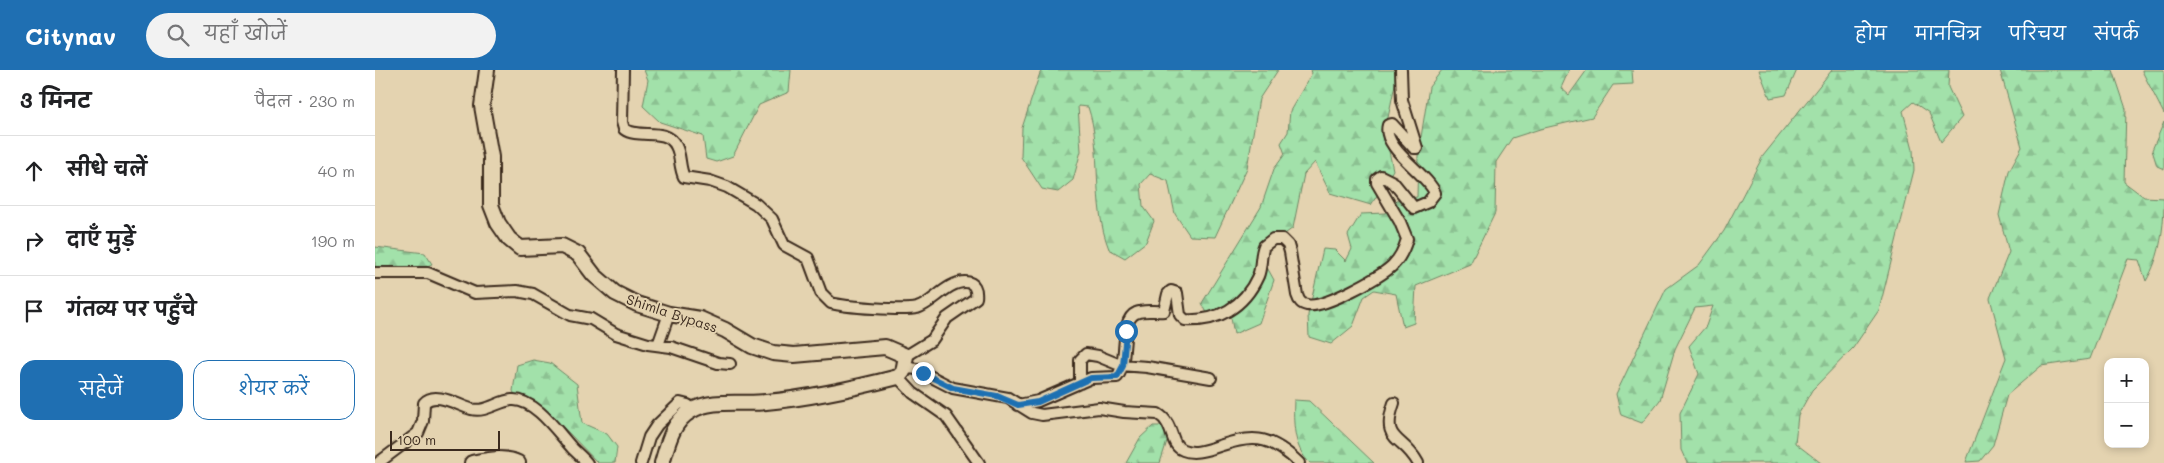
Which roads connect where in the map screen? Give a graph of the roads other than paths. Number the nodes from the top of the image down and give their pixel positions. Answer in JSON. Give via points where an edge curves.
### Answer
{"nodes":[{"id":1,"x":487,"y":70,"type":"edge"},
{"id":2,"x":623,"y":70,"type":"edge"},
{"id":3,"x":1401,"y":70,"type":"edge"},
{"id":4,"x":375,"y":273,"type":"edge"},
{"id":5,"x":669,"y":314,"type":"junction"},
{"id":6,"x":658,"y":346,"type":"junction"},
{"id":7,"x":906,"y":356,"type":"junction"},
{"id":8,"x":730,"y":364,"type":"dead end"},
{"id":9,"x":1123,"y":366,"type":"junction"},
{"id":10,"x":901,"y":375,"type":"junction"},
{"id":11,"x":1211,"y":378,"type":"dead end"},
{"id":12,"x":1080,"y":383,"type":"junction"},
{"id":13,"x":1394,"y":402,"type":"dead end"},
{"id":14,"x":1018,"y":405,"type":"junction"},
{"id":15,"x":690,"y":411,"type":"junction"},
{"id":16,"x":378,"y":463,"type":"edge"},
{"id":17,"x":472,"y":463,"type":"edge"},
{"id":18,"x":518,"y":463,"type":"edge"},
{"id":19,"x":587,"y":463,"type":"edge"},
{"id":20,"x":641,"y":463,"type":"edge"},
{"id":21,"x":662,"y":463,"type":"edge"},
{"id":22,"x":979,"y":463,"type":"edge"},
{"id":23,"x":1299,"y":463,"type":"edge"},
{"id":24,"x":1418,"y":463,"type":"edge"}],
"edges":[{"from":1,"to":5,"type":"highway","name":"Shimla Bypass","via":[[482,106],[491,157],[491,205],[509,239],[520,248],[563,246],[577,254],[593,275],[615,293]]},
{"from":2,"to":7,"type":"street","via":[[621,107],[624,129],[637,135],[665,136],[676,146],[684,177],[727,187],[767,213],[784,246],[808,258],[821,293],[831,303],[917,308],[956,284],[973,284],[977,290],[976,298],[947,318],[928,344]]},
{"from":3,"to":9,"type":"street","via":[[1402,100],[1417,148],[1392,124],[1388,125],[1387,133],[1435,193],[1428,202],[1414,208],[1393,182],[1381,176],[1377,179],[1407,239],[1393,265],[1355,289],[1318,304],[1305,305],[1297,295],[1288,245],[1282,239],[1273,239],[1264,246],[1259,275],[1250,291],[1229,312],[1216,318],[1185,320],[1180,315],[1177,293],[1171,291],[1164,310],[1137,312],[1131,316],[1126,331]]},
{"from":4,"to":6,"type":"street","via":[[429,273],[475,293],[517,291],[533,294],[570,315],[591,319],[616,334]]},
{"from":5,"to":6,"type":"street"},
{"from":5,"to":7,"type":"highway","name":"Shimla Bypass","via":[[700,319],[752,346],[773,353],[794,355],[885,347]]},
{"from":6,"to":8,"type":"street"},
{"from":7,"to":10,"type":"highway"},
{"from":9,"to":11,"type":"street"},
{"from":9,"to":12,"type":"street","via":[[1117,377],[1091,378]]},
{"from":9,"to":12,"type":"street","via":[[1086,354],[1080,360]]},
{"from":10,"to":14,"type":"street","via":[[910,368],[953,388],[997,396]]},
{"from":10,"to":15,"type":"highway","via":[[855,388],[767,402],[703,404]]},
{"from":10,"to":22,"type":"street","via":[[913,393],[946,416]]},
{"from":12,"to":14,"type":"street","via":[[1038,402]]},
{"from":13,"to":24,"type":"street","via":[[1390,416],[1391,433]]},
{"from":14,"to":23,"type":"street","via":[[1042,415],[1099,408],[1158,414],[1170,425],[1173,441],[1185,451],[1194,452],[1255,437],[1284,448]]},
{"from":15,"to":20,"type":"street","via":[[688,406],[680,403],[657,425],[649,437]]},
{"from":15,"to":21,"type":"highway","via":[[679,420],[669,437]]},
{"from":16,"to":19,"type":"street","via":[[418,433],[423,421],[424,403],[429,399],[446,400],[473,410],[483,410],[511,400],[529,404]]},
{"from":17,"to":18,"type":"highway","via":[[494,459]]}]}
